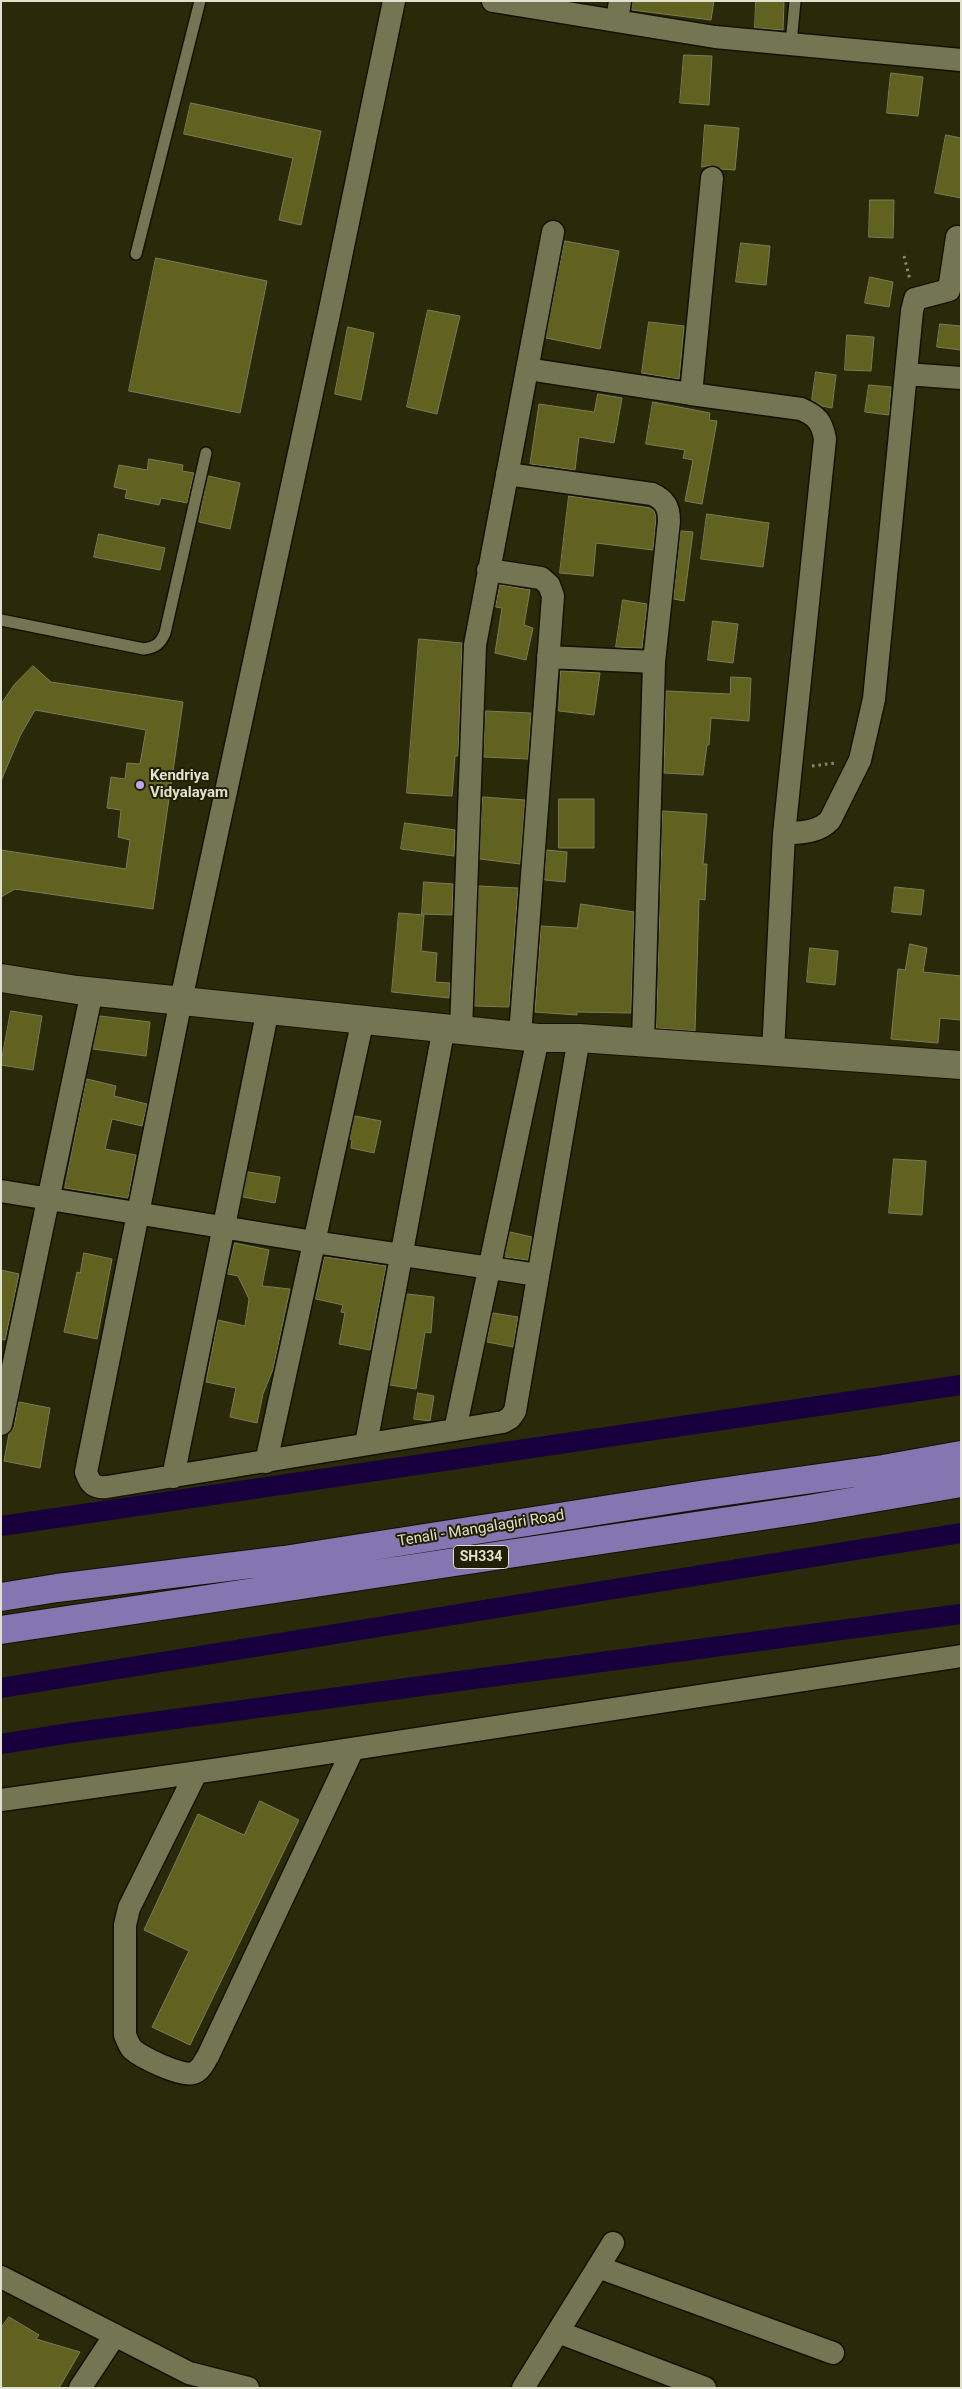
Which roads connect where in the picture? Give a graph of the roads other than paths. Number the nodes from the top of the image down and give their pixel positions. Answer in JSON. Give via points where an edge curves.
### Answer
{"nodes":[{"id":1,"x":200,"y":1,"type":"edge"},
{"id":2,"x":394,"y":1,"type":"edge"},
{"id":3,"x":794,"y":1,"type":"edge"},
{"id":4,"x":506,"y":2,"type":"edge"},
{"id":5,"x":618,"y":11,"type":"edge"},
{"id":6,"x":791,"y":44,"type":"junction"},
{"id":7,"x":961,"y":60,"type":"edge"},
{"id":8,"x":712,"y":178,"type":"dead end"},
{"id":9,"x":553,"y":232,"type":"dead end"},
{"id":10,"x":961,"y":239,"type":"edge"},
{"id":11,"x":136,"y":254,"type":"dead end"},
{"id":12,"x":527,"y":369,"type":"junction"},
{"id":13,"x":906,"y":374,"type":"junction"},
{"id":14,"x":961,"y":378,"type":"edge"},
{"id":15,"x":691,"y":394,"type":"junction"},
{"id":16,"x":206,"y":453,"type":"dead end"},
{"id":17,"x":507,"y":474,"type":"junction"},
{"id":18,"x":488,"y":570,"type":"junction"},
{"id":19,"x":1,"y":620,"type":"edge"},
{"id":20,"x":548,"y":657,"type":"junction"},
{"id":21,"x":654,"y":662,"type":"junction"},
{"id":22,"x":784,"y":834,"type":"junction"},
{"id":23,"x":2,"y":983,"type":"edge"},
{"id":24,"x":92,"y":991,"type":"junction"},
{"id":25,"x":182,"y":1000,"type":"junction"},
{"id":26,"x":268,"y":1010,"type":"junction"},
{"id":27,"x":363,"y":1019,"type":"junction"},
{"id":28,"x":452,"y":1028,"type":"junction"},
{"id":29,"x":529,"y":1036,"type":"junction"},
{"id":30,"x":579,"y":1038,"type":"junction"},
{"id":31,"x":643,"y":1043,"type":"junction"},
{"id":32,"x":773,"y":1052,"type":"junction"},
{"id":33,"x":961,"y":1065,"type":"edge"},
{"id":34,"x":1,"y":1191,"type":"edge"},
{"id":35,"x":49,"y":1199,"type":"junction"},
{"id":36,"x":137,"y":1213,"type":"junction"},
{"id":37,"x":224,"y":1227,"type":"junction"},
{"id":38,"x":314,"y":1242,"type":"junction"},
{"id":39,"x":401,"y":1255,"type":"junction"},
{"id":40,"x":489,"y":1268,"type":"junction"},
{"id":41,"x":538,"y":1275,"type":"junction"},
{"id":42,"x":4,"y":1397,"type":"edge"},
{"id":43,"x":1,"y":1424,"type":"edge"},
{"id":44,"x":455,"y":1430,"type":"junction"},
{"id":45,"x":366,"y":1444,"type":"junction"},
{"id":46,"x":961,"y":1455,"type":"edge"},
{"id":47,"x":266,"y":1462,"type":"junction"},
{"id":48,"x":173,"y":1477,"type":"junction"},
{"id":49,"x":961,"y":1483,"type":"edge"},
{"id":50,"x":1,"y":1598,"type":"edge"},
{"id":51,"x":1,"y":1630,"type":"edge"},
{"id":52,"x":961,"y":1656,"type":"edge"},
{"id":53,"x":353,"y":1749,"type":"junction"},
{"id":54,"x":196,"y":1773,"type":"junction"},
{"id":55,"x":1,"y":1800,"type":"edge"},
{"id":56,"x":613,"y":2243,"type":"dead end"},
{"id":57,"x":598,"y":2267,"type":"junction"},
{"id":58,"x":1,"y":2277,"type":"edge"},
{"id":59,"x":558,"y":2332,"type":"junction"},
{"id":60,"x":115,"y":2335,"type":"junction"},
{"id":61,"x":833,"y":2353,"type":"dead end"},
{"id":62,"x":235,"y":2386,"type":"edge"},
{"id":63,"x":80,"y":2388,"type":"edge"},
{"id":64,"x":523,"y":2388,"type":"edge"},
{"id":65,"x":705,"y":2388,"type":"edge"}],
"edges":[{"from":1,"to":11,"type":"lane"},
{"from":2,"to":25,"type":"street"},
{"from":3,"to":6,"type":"lane"},
{"from":4,"to":5,"type":"street"},
{"from":5,"to":6,"type":"street","via":[[715,37]]},
{"from":6,"to":7,"type":"street"},
{"from":8,"to":15,"type":"street"},
{"from":9,"to":12,"type":"street"},
{"from":10,"to":13,"type":"street","via":[[957,237],[948,290],[915,300]]},
{"from":12,"to":15,"type":"street"},
{"from":12,"to":17,"type":"street"},
{"from":13,"to":14,"type":"street"},
{"from":13,"to":22,"type":"street","via":[[874,698],[860,760],[825,826]]},
{"from":15,"to":22,"type":"street","via":[[801,409],[814,414],[823,424]]},
{"from":16,"to":19,"type":"lane","via":[[165,633],[160,643],[144,649]]},
{"from":17,"to":18,"type":"street"},
{"from":17,"to":21,"type":"street","via":[[652,494],[661,498],[669,509],[669,521]]},
{"from":18,"to":20,"type":"street","via":[[541,578],[549,585],[553,596]]},
{"from":18,"to":28,"type":"street","via":[[475,645]]},
{"from":20,"to":21,"type":"street"},
{"from":20,"to":29,"type":"street"},
{"from":21,"to":31,"type":"street"},
{"from":22,"to":32,"type":"street"},
{"from":23,"to":24,"type":"main road"},
{"from":24,"to":25,"type":"main road"},
{"from":24,"to":35,"type":"street"},
{"from":25,"to":26,"type":"main road"},
{"from":25,"to":36,"type":"street"},
{"from":26,"to":27,"type":"main road"},
{"from":26,"to":37,"type":"street"},
{"from":27,"to":28,"type":"main road"},
{"from":27,"to":38,"type":"street"},
{"from":28,"to":29,"type":"main road"},
{"from":28,"to":39,"type":"street"},
{"from":29,"to":30,"type":"main road"},
{"from":29,"to":40,"type":"street"},
{"from":30,"to":31,"type":"main road"},
{"from":30,"to":41,"type":"street"},
{"from":31,"to":32,"type":"main road"},
{"from":32,"to":33,"type":"main road"},
{"from":34,"to":35,"type":"street"},
{"from":35,"to":36,"type":"street"},
{"from":35,"to":42,"type":"street"},
{"from":36,"to":37,"type":"street"},
{"from":36,"to":48,"type":"street","via":[[86,1472],[89,1482],[97,1488]]},
{"from":37,"to":38,"type":"street"},
{"from":37,"to":48,"type":"street"},
{"from":38,"to":39,"type":"street"},
{"from":38,"to":47,"type":"street"},
{"from":39,"to":40,"type":"street"},
{"from":39,"to":45,"type":"street"},
{"from":40,"to":41,"type":"street"},
{"from":40,"to":44,"type":"street"},
{"from":41,"to":44,"type":"street","via":[[514,1411],[504,1422]]},
{"from":42,"to":43,"type":"street"},
{"from":44,"to":45,"type":"street"},
{"from":45,"to":47,"type":"street"},
{"from":46,"to":50,"type":"main road","name":"Tenali - Mangalagiri Road","number":"SH334","via":[[284,1560]]},
{"from":47,"to":48,"type":"street"},
{"from":49,"to":51,"type":"main road","number":"SH334","via":[[800,1511]]},
{"from":52,"to":53,"type":"street"},
{"from":53,"to":54,"type":"street"},
{"from":53,"to":54,"type":"street","via":[[208,2056],[200,2069],[192,2074],[178,2072],[130,2047],[125,2035],[125,1925],[129,1908]]},
{"from":54,"to":55,"type":"street"},
{"from":56,"to":57,"type":"street"},
{"from":57,"to":59,"type":"street"},
{"from":57,"to":61,"type":"street"},
{"from":58,"to":60,"type":"street"},
{"from":59,"to":64,"type":"street"},
{"from":59,"to":65,"type":"street"},
{"from":60,"to":62,"type":"street","via":[[189,2373]]},
{"from":60,"to":63,"type":"street"}]}
